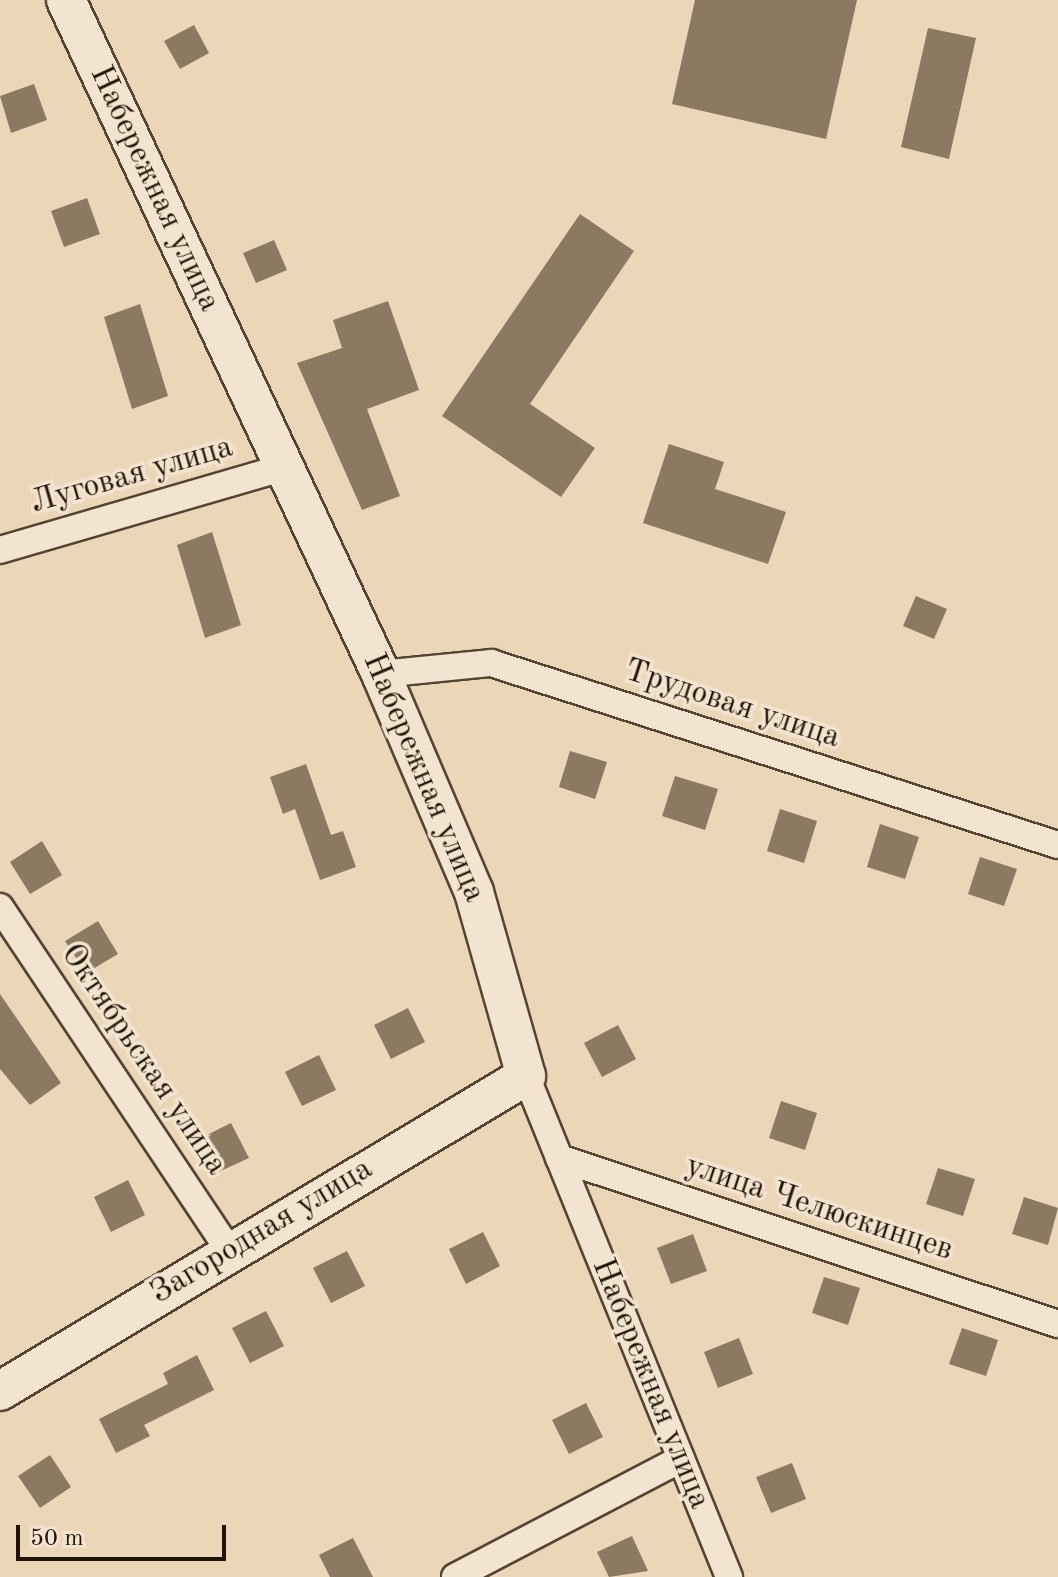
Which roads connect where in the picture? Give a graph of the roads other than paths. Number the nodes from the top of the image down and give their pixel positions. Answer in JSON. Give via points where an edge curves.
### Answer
{"nodes":[{"id":1,"x":66,"y":0,"type":"edge"},
{"id":2,"x":283,"y":468,"type":"junction"},
{"id":3,"x":0,"y":550,"type":"edge"},
{"id":4,"x":381,"y":674,"type":"junction"},
{"id":5,"x":1058,"y":845,"type":"edge"},
{"id":6,"x":0,"y":907,"type":"edge"},
{"id":7,"x":526,"y":1076,"type":"junction"},
{"id":8,"x":559,"y":1158,"type":"junction"},
{"id":9,"x":229,"y":1250,"type":"junction"},
{"id":10,"x":1058,"y":1324,"type":"edge"},
{"id":11,"x":0,"y":1391,"type":"edge"},
{"id":12,"x":681,"y":1459,"type":"junction"},
{"id":13,"x":455,"y":1577,"type":"edge"},
{"id":14,"x":729,"y":1577,"type":"edge"}],
"edges":[{"from":1,"to":2,"type":"street","name":"Набережная улица"},
{"from":2,"to":3,"type":"street","name":"Луговая улица"},
{"from":2,"to":4,"type":"street","name":"Набережная улица"},
{"from":4,"to":5,"type":"street","name":"Трудовая улица","via":[[491,663]]},
{"from":4,"to":7,"type":"street","name":"Набережная улица","via":[[474,892]]},
{"from":6,"to":9,"type":"street","name":"Октябрьская улица"},
{"from":7,"to":8,"type":"street","name":"Набережная улица"},
{"from":7,"to":9,"type":"street","name":"Загородная улица"},
{"from":8,"to":10,"type":"street","name":"улица Челюскинцев"},
{"from":8,"to":12,"type":"street","name":"Набережная улица"},
{"from":9,"to":11,"type":"street","name":"Загородная улица"},
{"from":12,"to":13,"type":"street"},
{"from":12,"to":14,"type":"street","name":"Набережная улица"}]}
